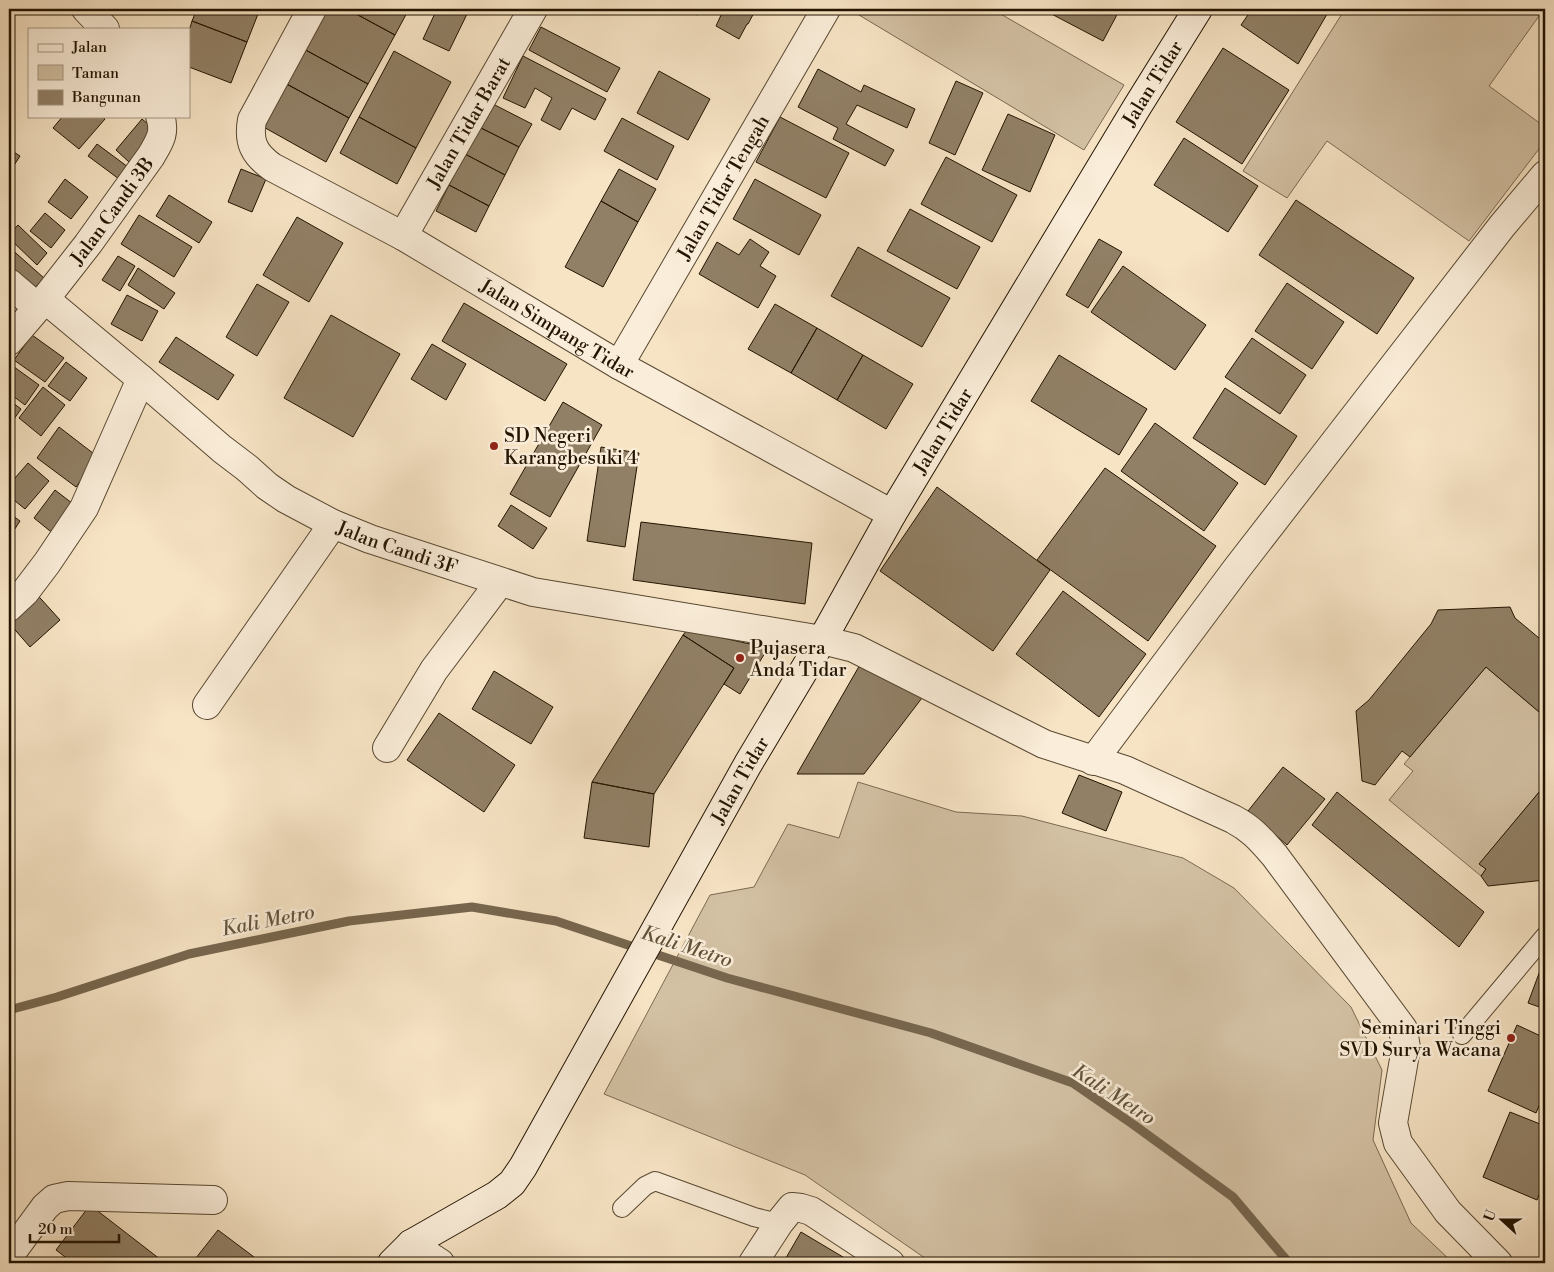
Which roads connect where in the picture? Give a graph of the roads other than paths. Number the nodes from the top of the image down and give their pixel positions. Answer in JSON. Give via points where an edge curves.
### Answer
{"nodes":[{"id":1,"x":86,"y":9,"type":"edge"},
{"id":2,"x":312,"y":9,"type":"edge"},
{"id":3,"x":533,"y":9,"type":"edge"},
{"id":4,"x":826,"y":9,"type":"edge"},
{"id":5,"x":1198,"y":9,"type":"edge"},
{"id":6,"x":103,"y":28,"type":"edge"},
{"id":7,"x":160,"y":118,"type":"edge"},
{"id":8,"x":1545,"y":175,"type":"edge"},
{"id":9,"x":403,"y":236,"type":"junction"},
{"id":10,"x":9,"y":283,"type":"edge"},
{"id":11,"x":41,"y":303,"type":"junction"},
{"id":12,"x":9,"y":341,"type":"edge"},
{"id":13,"x":619,"y":365,"type":"junction"},
{"id":14,"x":141,"y":378,"type":"junction"},
{"id":15,"x":892,"y":514,"type":"junction"},
{"id":16,"x":333,"y":524,"type":"junction"},
{"id":17,"x":500,"y":582,"type":"junction"},
{"id":18,"x":9,"y":608,"type":"edge"},
{"id":19,"x":822,"y":640,"type":"junction"},
{"id":20,"x":207,"y":705,"type":"dead end"},
{"id":21,"x":387,"y":748,"type":"dead end"},
{"id":22,"x":1093,"y":761,"type":"junction"},
{"id":23,"x":1545,"y":936,"type":"edge"},
{"id":24,"x":1462,"y":1035,"type":"dead end"},
{"id":25,"x":212,"y":1200,"type":"dead end"},
{"id":26,"x":622,"y":1208,"type":"dead end"},
{"id":27,"x":778,"y":1223,"type":"junction"},
{"id":28,"x":411,"y":1244,"type":"junction"},
{"id":29,"x":9,"y":1256,"type":"edge"},
{"id":30,"x":392,"y":1263,"type":"edge"},
{"id":31,"x":440,"y":1263,"type":"edge"},
{"id":32,"x":753,"y":1263,"type":"edge"},
{"id":33,"x":890,"y":1263,"type":"edge"},
{"id":34,"x":1498,"y":1263,"type":"edge"}],
"edges":[{"from":1,"to":6,"type":"street"},
{"from":2,"to":9,"type":"street","name":"Jalan Simpang Tidar","via":[[252,120],[251,143],[262,160]]},
{"from":3,"to":9,"type":"street","name":"Jalan Tidar Barat"},
{"from":4,"to":13,"type":"street","name":"Jalan Tidar Tengah"},
{"from":5,"to":15,"type":"street","name":"Jalan Tidar"},
{"from":7,"to":11,"type":"street","name":"Jalan Candi 3B","via":[[163,129],[151,156]]},
{"from":8,"to":22,"type":"street","via":[[1256,544]]},
{"from":9,"to":13,"type":"street","name":"Jalan Simpang Tidar"},
{"from":10,"to":11,"type":"street","name":"Jalan Candi 3F"},
{"from":11,"to":12,"type":"street","name":"Jalan Candi 3B"},
{"from":11,"to":14,"type":"street","name":"Jalan Candi 3F"},
{"from":13,"to":15,"type":"street","name":"Jalan Simpang Tidar"},
{"from":14,"to":16,"type":"street","name":"Jalan Candi 3F","via":[[267,486]]},
{"from":14,"to":18,"type":"street","via":[[84,508],[47,563]]},
{"from":15,"to":19,"type":"street","name":"Jalan Tidar"},
{"from":16,"to":17,"type":"street","name":"Jalan Candi 3F"},
{"from":16,"to":20,"type":"street"},
{"from":17,"to":19,"type":"street","name":"Jalan Candi 3F","via":[[533,592]]},
{"from":17,"to":21,"type":"street","via":[[434,670]]},
{"from":19,"to":22,"type":"street","name":"Jalan Candi 3F","via":[[854,648],[1044,744]]},
{"from":19,"to":28,"type":"street","name":"Jalan Tidar","via":[[748,764],[512,1183],[498,1195]]},
{"from":22,"to":34,"type":"street","name":"Jalan Candi 3F","via":[[1125,770],[1233,818],[1259,837],[1275,856],[1403,1029],[1406,1048],[1393,1123],[1398,1143],[1448,1212]]},
{"from":23,"to":24,"type":"lane"},
{"from":25,"to":29,"type":"street","via":[[68,1196],[54,1199]]},
{"from":26,"to":27,"type":"lane","via":[[655,1181]]},
{"from":27,"to":32,"type":"street"},
{"from":27,"to":33,"type":"street","via":[[792,1207],[801,1208]]},
{"from":28,"to":30,"type":"street","name":"Jalan Tidar"},
{"from":28,"to":31,"type":"street"}]}
